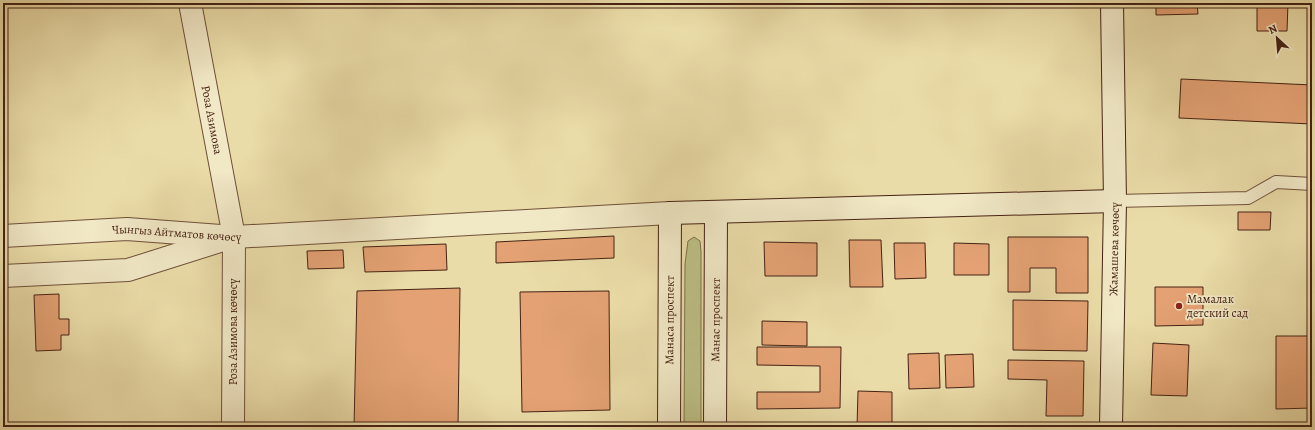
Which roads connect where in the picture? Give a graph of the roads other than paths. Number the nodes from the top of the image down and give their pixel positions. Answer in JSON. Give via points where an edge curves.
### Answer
{"nodes":[{"id":1,"x":190,"y":3,"type":"edge"},
{"id":2,"x":1112,"y":3,"type":"edge"},
{"id":3,"x":1312,"y":184,"type":"edge"},
{"id":4,"x":1115,"y":201,"type":"junction"},
{"id":5,"x":670,"y":213,"type":"junction"},
{"id":6,"x":716,"y":213,"type":"junction"},
{"id":7,"x":3,"y":236,"type":"edge"},
{"id":8,"x":234,"y":237,"type":"junction"},
{"id":9,"x":3,"y":276,"type":"edge"},
{"id":10,"x":233,"y":427,"type":"edge"},
{"id":11,"x":669,"y":427,"type":"edge"},
{"id":12,"x":715,"y":427,"type":"edge"},
{"id":13,"x":1111,"y":427,"type":"edge"}],
"edges":[{"from":1,"to":8,"type":"street","name":"Роза Азимова"},
{"from":2,"to":4,"type":"street"},
{"from":3,"to":4,"type":"lane","name":"Жамашева көчөсү","via":[[1276,182],[1248,198]]},
{"from":4,"to":6,"type":"street"},
{"from":4,"to":13,"type":"street","name":"Жамашева көчөсү"},
{"from":5,"to":6,"type":"street"},
{"from":5,"to":8,"type":"street"},
{"from":5,"to":11,"type":"street","name":"Манаса проспект"},
{"from":6,"to":12,"type":"street","name":"Манас проспект"},
{"from":7,"to":8,"type":"street","name":"Чынгыз Айтматов көчөсү","via":[[127,229]]},
{"from":8,"to":9,"type":"street","name":"Чынгыз Айтматов көчөсү","via":[[128,270]]},
{"from":8,"to":10,"type":"street","name":"Роза Азимова көчөсү"}]}
